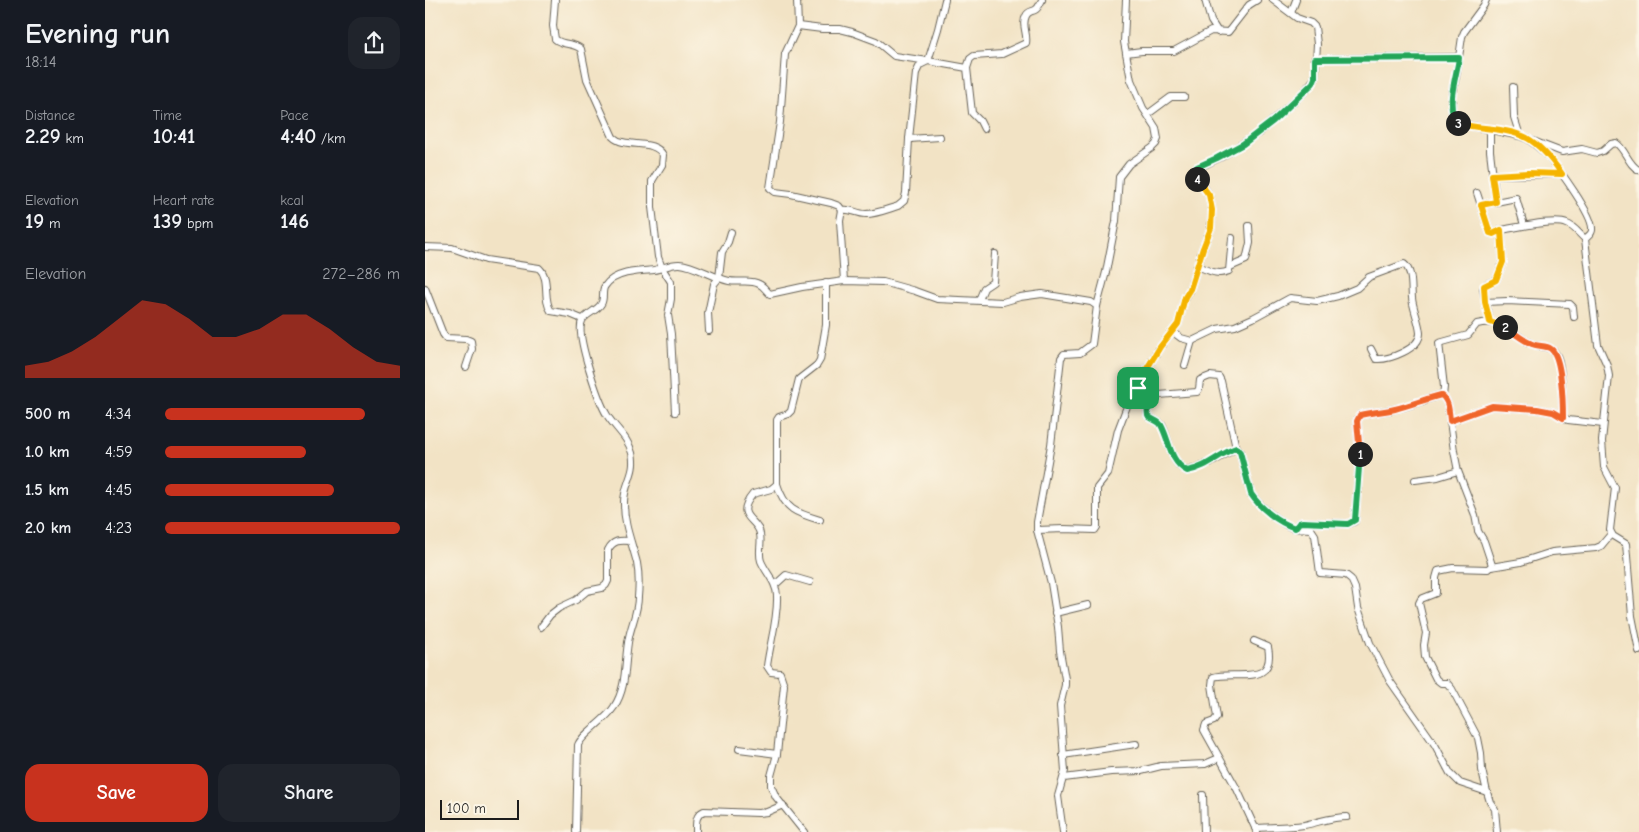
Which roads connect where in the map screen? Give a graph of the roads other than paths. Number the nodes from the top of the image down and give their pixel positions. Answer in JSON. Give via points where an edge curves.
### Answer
{"nodes":[{"id":1,"x":555,"y":0,"type":"edge"},
{"id":2,"x":797,"y":0,"type":"edge"},
{"id":3,"x":945,"y":0,"type":"edge"},
{"id":4,"x":1042,"y":0,"type":"edge"},
{"id":5,"x":1126,"y":0,"type":"edge"},
{"id":6,"x":1205,"y":0,"type":"edge"},
{"id":7,"x":1257,"y":0,"type":"edge"},
{"id":8,"x":1273,"y":0,"type":"edge"},
{"id":9,"x":1296,"y":0,"type":"edge"},
{"id":10,"x":1486,"y":0,"type":"edge"},
{"id":11,"x":1291,"y":13,"type":"junction"},
{"id":12,"x":798,"y":26,"type":"junction"},
{"id":13,"x":1218,"y":32,"type":"junction"},
{"id":14,"x":1126,"y":53,"type":"junction"},
{"id":15,"x":1459,"y":58,"type":"junction"},
{"id":16,"x":1315,"y":59,"type":"junction"},
{"id":17,"x":928,"y":61,"type":"junction"},
{"id":18,"x":967,"y":68,"type":"junction"},
{"id":19,"x":1513,"y":88,"type":"dead end"},
{"id":20,"x":1184,"y":97,"type":"dead end"},
{"id":21,"x":1148,"y":114,"type":"junction"},
{"id":22,"x":984,"y":129,"type":"dead end"},
{"id":23,"x":1490,"y":129,"type":"junction"},
{"id":24,"x":940,"y":137,"type":"dead end"},
{"id":25,"x":1524,"y":137,"type":"junction"},
{"id":26,"x":909,"y":139,"type":"junction"},
{"id":27,"x":1639,"y":170,"type":"edge"},
{"id":28,"x":1562,"y":174,"type":"junction"},
{"id":29,"x":1492,"y":175,"type":"junction"},
{"id":30,"x":1477,"y":193,"type":"dead end"},
{"id":31,"x":1496,"y":202,"type":"junction"},
{"id":32,"x":1481,"y":205,"type":"junction"},
{"id":33,"x":842,"y":210,"type":"junction"},
{"id":34,"x":1249,"y":226,"type":"dead end"},
{"id":35,"x":1524,"y":226,"type":"junction"},
{"id":36,"x":1501,"y":230,"type":"junction"},
{"id":37,"x":731,"y":232,"type":"dead end"},
{"id":38,"x":1232,"y":238,"type":"dead end"},
{"id":39,"x":1585,"y":239,"type":"junction"},
{"id":40,"x":425,"y":247,"type":"edge"},
{"id":41,"x":995,"y":254,"type":"dead end"},
{"id":42,"x":1197,"y":266,"type":"junction"},
{"id":43,"x":1230,"y":267,"type":"junction"},
{"id":44,"x":662,"y":268,"type":"junction"},
{"id":45,"x":719,"y":278,"type":"junction"},
{"id":46,"x":844,"y":281,"type":"junction"},
{"id":47,"x":826,"y":283,"type":"junction"},
{"id":48,"x":425,"y":288,"type":"edge"},
{"id":49,"x":979,"y":300,"type":"junction"},
{"id":50,"x":1485,"y":302,"type":"junction"},
{"id":51,"x":1097,"y":306,"type":"junction"},
{"id":52,"x":1574,"y":317,"type":"dead end"},
{"id":53,"x":582,"y":319,"type":"junction"},
{"id":54,"x":1490,"y":322,"type":"junction"},
{"id":55,"x":709,"y":330,"type":"dead end"},
{"id":56,"x":1173,"y":332,"type":"junction"},
{"id":57,"x":1192,"y":341,"type":"junction"},
{"id":58,"x":1371,"y":349,"type":"dead end"},
{"id":59,"x":1185,"y":366,"type":"dead end"},
{"id":60,"x":466,"y":367,"type":"dead end"},
{"id":61,"x":1138,"y":388,"type":"junction"},
{"id":62,"x":1146,"y":396,"type":"junction"},
{"id":63,"x":1443,"y":396,"type":"junction"},
{"id":64,"x":675,"y":412,"type":"dead end"},
{"id":65,"x":1563,"y":418,"type":"junction"},
{"id":66,"x":1450,"y":421,"type":"junction"},
{"id":67,"x":1603,"y":424,"type":"junction"},
{"id":68,"x":1236,"y":448,"type":"junction"},
{"id":69,"x":1458,"y":471,"type":"junction"},
{"id":70,"x":1415,"y":480,"type":"dead end"},
{"id":71,"x":777,"y":484,"type":"junction"},
{"id":72,"x":820,"y":520,"type":"dead end"},
{"id":73,"x":1295,"y":528,"type":"junction"},
{"id":74,"x":1037,"y":530,"type":"junction"},
{"id":75,"x":1611,"y":534,"type":"junction"},
{"id":76,"x":630,"y":541,"type":"junction"},
{"id":77,"x":1491,"y":567,"type":"junction"},
{"id":78,"x":810,"y":582,"type":"dead end"},
{"id":79,"x":775,"y":585,"type":"junction"},
{"id":80,"x":1088,"y":605,"type":"dead end"},
{"id":81,"x":1055,"y":612,"type":"junction"},
{"id":82,"x":541,"y":627,"type":"dead end"},
{"id":83,"x":1254,"y":641,"type":"dead end"},
{"id":84,"x":1639,"y":651,"type":"edge"},
{"id":85,"x":1136,"y":744,"type":"dead end"},
{"id":86,"x":739,"y":749,"type":"dead end"},
{"id":87,"x":777,"y":754,"type":"junction"},
{"id":88,"x":1063,"y":754,"type":"junction"},
{"id":89,"x":1219,"y":758,"type":"junction"},
{"id":90,"x":1064,"y":778,"type":"junction"},
{"id":91,"x":1487,"y":792,"type":"junction"},
{"id":92,"x":1203,"y":795,"type":"dead end"},
{"id":93,"x":783,"y":805,"type":"junction"},
{"id":94,"x":1347,"y":817,"type":"dead end"},
{"id":95,"x":1302,"y":828,"type":"edge"},
{"id":96,"x":1256,"y":830,"type":"edge"},
{"id":97,"x":576,"y":832,"type":"edge"},
{"id":98,"x":697,"y":832,"type":"edge"},
{"id":99,"x":804,"y":832,"type":"edge"},
{"id":100,"x":1063,"y":832,"type":"edge"},
{"id":101,"x":1205,"y":832,"type":"edge"},
{"id":102,"x":1497,"y":832,"type":"edge"}],
"edges":[{"from":1,"to":44,"type":"street","via":[[555,39],[581,49],[591,91],[613,136],[620,142],[656,148],[663,155],[651,190],[653,225]]},
{"from":2,"to":12,"type":"street"},
{"from":3,"to":17,"type":"street"},
{"from":4,"to":18,"type":"street","via":[[1038,8],[1025,17],[1026,43],[1002,54],[974,56]]},
{"from":5,"to":14,"type":"street"},
{"from":6,"to":13,"type":"street"},
{"from":7,"to":13,"type":"street","via":[[1249,5],[1228,32]]},
{"from":8,"to":11,"type":"street"},
{"from":9,"to":11,"type":"street"},
{"from":10,"to":15,"type":"street","via":[[1464,32]]},
{"from":11,"to":16,"type":"street","via":[[1315,27]]},
{"from":12,"to":17,"type":"street","via":[[840,29],[876,41],[894,56]]},
{"from":12,"to":33,"type":"street","via":[[785,54],[780,122],[770,188],[775,192],[831,203]]},
{"from":13,"to":14,"type":"street","via":[[1207,33],[1174,51]]},
{"from":14,"to":21,"type":"street","via":[[1131,80]]},
{"from":15,"to":16,"type":"street"},
{"from":15,"to":23,"type":"street","via":[[1452,93],[1454,118],[1458,123]]},
{"from":16,"to":42,"type":"street","via":[[1313,83],[1273,121],[1243,144],[1195,169],[1209,195],[1212,215],[1211,228]]},
{"from":17,"to":18,"type":"street"},
{"from":17,"to":26,"type":"street","via":[[920,65],[916,73]]},
{"from":18,"to":22,"type":"street","via":[[971,113]]},
{"from":19,"to":25,"type":"street","via":[[1514,117]]},
{"from":20,"to":21,"type":"street","via":[[1171,97]]},
{"from":21,"to":51,"type":"street","via":[[1156,128],[1157,142],[1129,164],[1119,177],[1115,221]]},
{"from":23,"to":25,"type":"street"},
{"from":23,"to":29,"type":"street"},
{"from":24,"to":26,"type":"street"},
{"from":25,"to":27,"type":"street","via":[[1562,152],[1582,149],[1597,154],[1616,143]]},
{"from":25,"to":28,"type":"street","via":[[1547,155]]},
{"from":26,"to":33,"type":"street","via":[[906,193],[901,204],[866,214]]},
{"from":28,"to":29,"type":"street"},
{"from":28,"to":39,"type":"street","via":[[1591,224],[1592,233]]},
{"from":29,"to":31,"type":"street"},
{"from":30,"to":32,"type":"street"},
{"from":31,"to":32,"type":"street"},
{"from":31,"to":35,"type":"street","via":[[1516,198]]},
{"from":32,"to":36,"type":"street","via":[[1490,233]]},
{"from":33,"to":46,"type":"street"},
{"from":34,"to":43,"type":"street","via":[[1246,260]]},
{"from":35,"to":36,"type":"street"},
{"from":35,"to":39,"type":"street","via":[[1566,223]]},
{"from":36,"to":50,"type":"street","via":[[1503,262],[1496,280],[1484,286]]},
{"from":37,"to":45,"type":"street","via":[[722,252]]},
{"from":38,"to":43,"type":"street"},
{"from":39,"to":67,"type":"street","via":[[1598,346],[1609,376]]},
{"from":40,"to":53,"type":"street","via":[[452,248],[486,260],[539,268],[544,275],[551,312]]},
{"from":41,"to":49,"type":"street","via":[[993,282],[983,289]]},
{"from":42,"to":43,"type":"street","via":[[1221,274],[1229,271]]},
{"from":42,"to":56,"type":"street"},
{"from":44,"to":45,"type":"street","via":[[681,264]]},
{"from":44,"to":53,"type":"street","via":[[633,272],[608,283],[603,288],[601,304]]},
{"from":44,"to":64,"type":"street","via":[[671,282],[668,315]]},
{"from":45,"to":47,"type":"street","via":[[759,283],[770,294]]},
{"from":45,"to":55,"type":"street","via":[[714,284],[708,313]]},
{"from":46,"to":47,"type":"street"},
{"from":46,"to":49,"type":"street","via":[[890,283],[937,299]]},
{"from":47,"to":71,"type":"street","via":[[820,360],[799,379],[791,411],[777,420]]},
{"from":48,"to":60,"type":"street","via":[[446,338],[471,341]]},
{"from":49,"to":51,"type":"street","via":[[1003,302],[1041,294],[1091,302]]},
{"from":50,"to":52,"type":"street","via":[[1570,304]]},
{"from":50,"to":54,"type":"street"},
{"from":51,"to":74,"type":"street","via":[[1091,344],[1080,353],[1064,354],[1061,358]]},
{"from":53,"to":76,"type":"street","via":[[580,328],[586,358],[602,406],[631,450],[633,473],[624,498],[625,524]]},
{"from":54,"to":63,"type":"street","via":[[1477,324],[1466,336],[1439,343]]},
{"from":54,"to":65,"type":"street","via":[[1502,325],[1530,343],[1553,350],[1559,363]]},
{"from":56,"to":57,"type":"street"},
{"from":56,"to":61,"type":"street","via":[[1160,347]]},
{"from":57,"to":58,"type":"street","via":[[1217,328],[1235,326],[1290,298],[1317,300],[1338,296],[1357,288],[1369,277],[1404,264],[1410,275],[1420,332],[1418,340],[1404,352],[1383,359],[1376,359]]},
{"from":57,"to":59,"type":"street"},
{"from":61,"to":62,"type":"street"},
{"from":61,"to":74,"type":"street","via":[[1132,393],[1117,430],[1107,474],[1097,488],[1097,528],[1090,531]]},
{"from":62,"to":68,"type":"street","via":[[1148,416],[1161,425],[1171,454],[1184,469],[1192,470]]},
{"from":62,"to":68,"type":"street","via":[[1197,392],[1200,380],[1219,377]]},
{"from":63,"to":66,"type":"street"},
{"from":63,"to":73,"type":"street","via":[[1360,415],[1357,421],[1360,452],[1355,520],[1348,524],[1302,522]]},
{"from":65,"to":66,"type":"street","via":[[1537,409],[1492,406]]},
{"from":65,"to":67,"type":"street"},
{"from":66,"to":69,"type":"street"},
{"from":67,"to":75,"type":"street","via":[[1603,460],[1615,488]]},
{"from":68,"to":73,"type":"street","via":[[1255,500],[1269,513]]},
{"from":69,"to":70,"type":"street"},
{"from":69,"to":77,"type":"street","via":[[1475,515],[1477,531],[1490,556]]},
{"from":71,"to":72,"type":"street","via":[[784,502],[801,514]]},
{"from":71,"to":79,"type":"street","via":[[753,494],[746,513],[758,528],[761,561]]},
{"from":73,"to":91,"type":"street","via":[[1311,528],[1313,531],[1320,573],[1346,575],[1351,579],[1374,651],[1450,773],[1459,783]]},
{"from":74,"to":81,"type":"street"},
{"from":75,"to":77,"type":"street","via":[[1596,548],[1552,552]]},
{"from":75,"to":84,"type":"street","via":[[1625,544]]},
{"from":76,"to":82,"type":"street","via":[[619,540],[610,545],[606,585],[587,591],[577,600],[559,608]]},
{"from":76,"to":97,"type":"street","via":[[638,572],[638,607],[629,635],[619,698],[611,712],[581,738],[578,745]]},
{"from":77,"to":91,"type":"street","via":[[1488,570],[1453,568],[1438,571],[1435,593],[1419,603],[1426,633],[1425,657],[1438,682],[1449,685],[1475,731]]},
{"from":78,"to":79,"type":"street","via":[[787,575]]},
{"from":79,"to":87,"type":"street","via":[[777,610],[767,666],[771,672],[780,673],[784,681]]},
{"from":80,"to":81,"type":"street"},
{"from":81,"to":88,"type":"street","via":[[1065,679],[1060,706]]},
{"from":83,"to":89,"type":"street","via":[[1268,647],[1267,666],[1263,672],[1212,678],[1217,717],[1206,724],[1204,730]]},
{"from":85,"to":88,"type":"street"},
{"from":86,"to":87,"type":"street"},
{"from":87,"to":93,"type":"street","via":[[770,782]]},
{"from":88,"to":90,"type":"street"},
{"from":89,"to":90,"type":"street","via":[[1205,764]]},
{"from":89,"to":96,"type":"street"},
{"from":90,"to":100,"type":"street","via":[[1058,796]]},
{"from":91,"to":102,"type":"street","via":[[1495,809]]},
{"from":92,"to":101,"type":"street"},
{"from":93,"to":98,"type":"street","via":[[758,813],[705,811],[696,819]]},
{"from":93,"to":99,"type":"street"},
{"from":94,"to":95,"type":"street","via":[[1331,817]]},
{"from":95,"to":96,"type":"street"}]}
